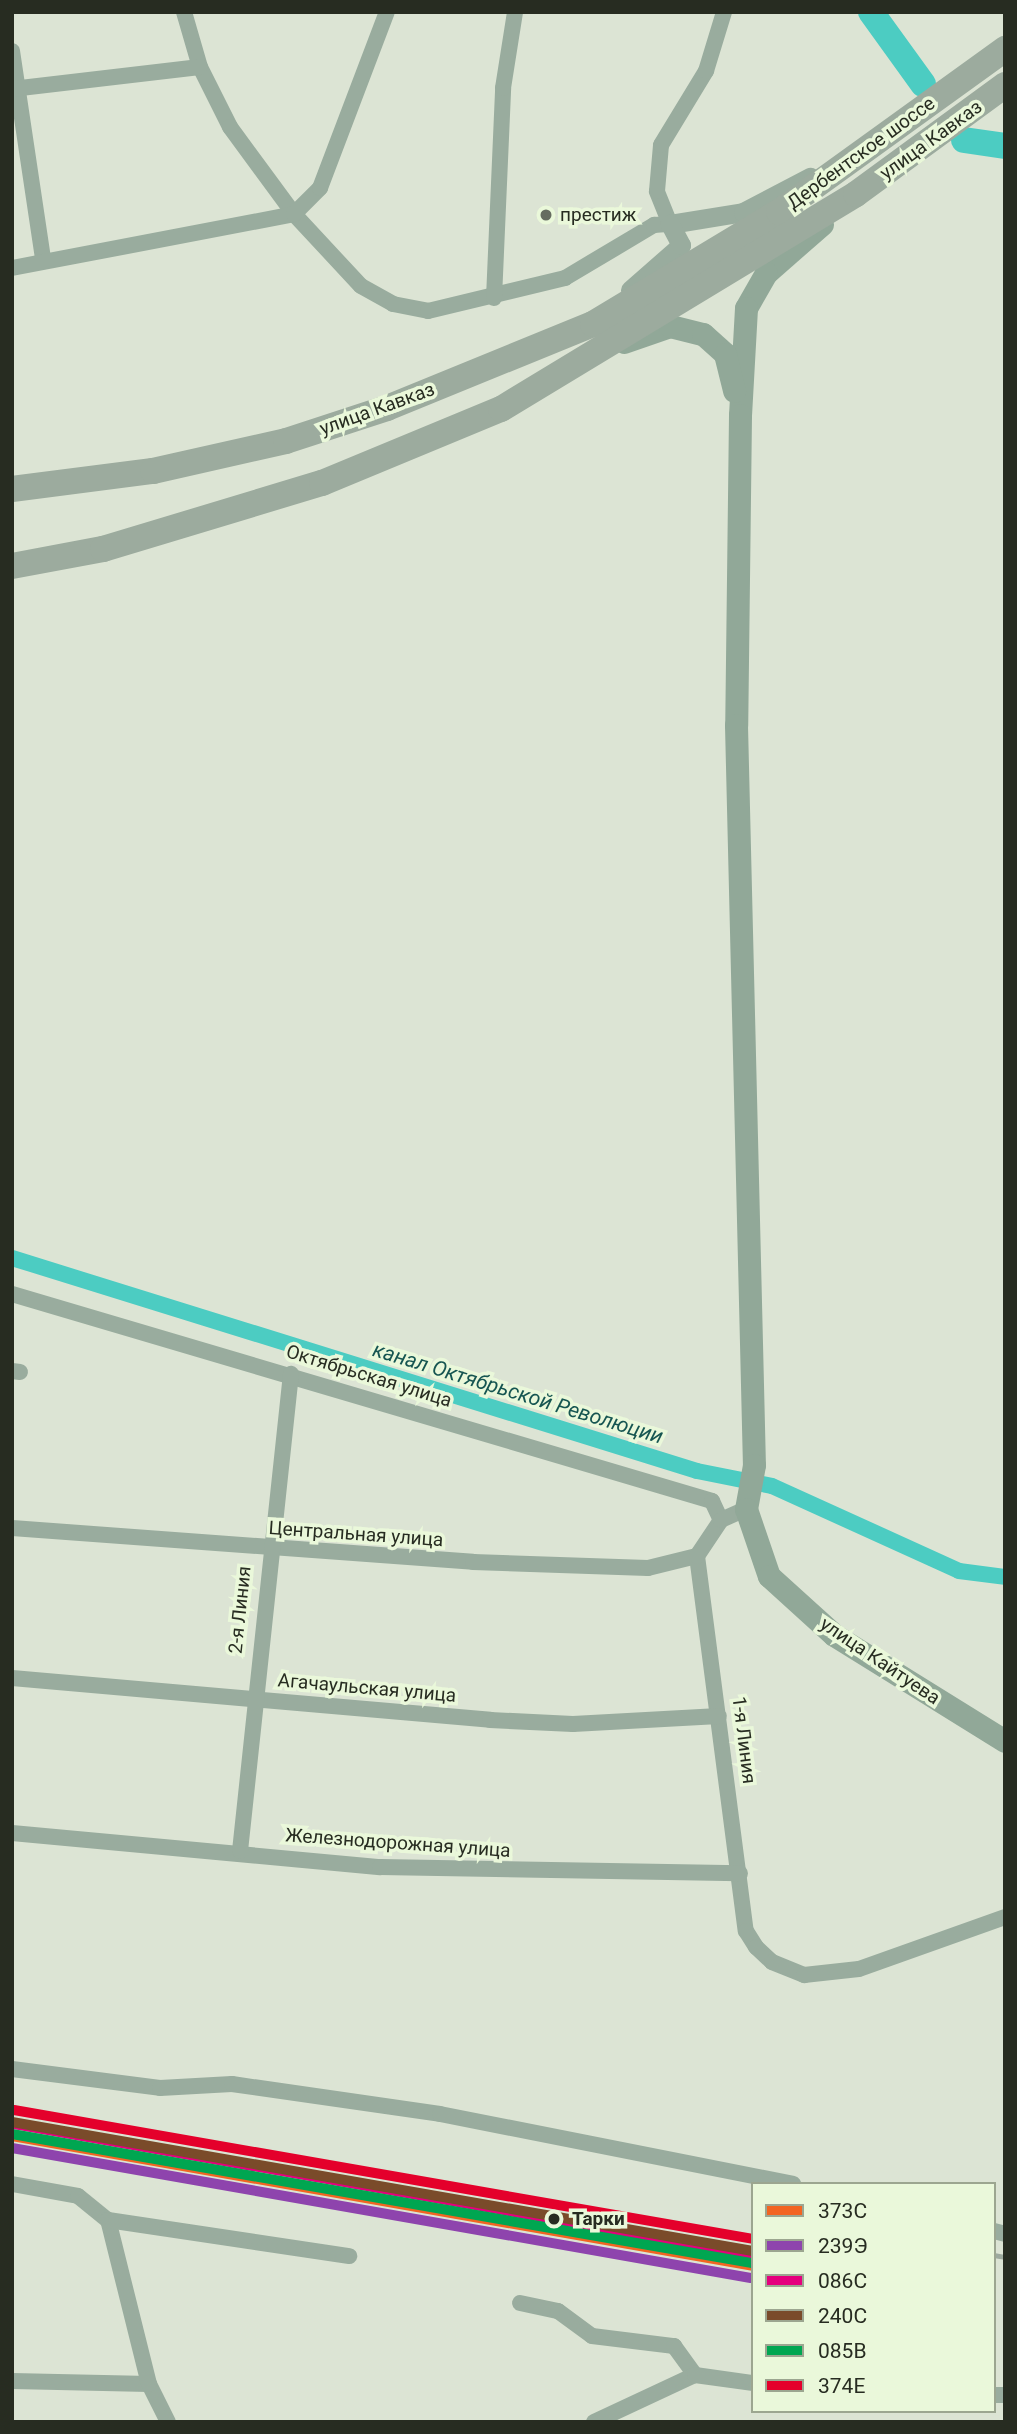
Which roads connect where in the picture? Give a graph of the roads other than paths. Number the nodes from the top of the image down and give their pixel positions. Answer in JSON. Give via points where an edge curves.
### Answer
{"nodes":[{"id":1,"x":184,"y":12,"type":"edge"},
{"id":2,"x":387,"y":12,"type":"edge"},
{"id":3,"x":515,"y":12,"type":"edge"},
{"id":4,"x":724,"y":12,"type":"edge"},
{"id":5,"x":1005,"y":48,"type":"edge"},
{"id":6,"x":12,"y":51,"type":"edge"},
{"id":7,"x":200,"y":67,"type":"junction"},
{"id":8,"x":1005,"y":85,"type":"edge"},
{"id":9,"x":15,"y":89,"type":"edge"},
{"id":10,"x":877,"y":142,"type":"junction"},
{"id":11,"x":856,"y":194,"type":"junction"},
{"id":12,"x":294,"y":214,"type":"junction"},
{"id":13,"x":670,"y":224,"type":"junction"},
{"id":14,"x":715,"y":253,"type":"joint"},
{"id":15,"x":43,"y":258,"type":"junction"},
{"id":16,"x":12,"y":268,"type":"edge"},
{"id":17,"x":494,"y":298,"type":"junction"},
{"id":18,"x":593,"y":324,"type":"junction"},
{"id":19,"x":604,"y":349,"type":"junction"},
{"id":20,"x":740,"y":415,"type":"junction"},
{"id":21,"x":12,"y":489,"type":"edge"},
{"id":22,"x":12,"y":566,"type":"edge"},
{"id":23,"x":12,"y":1294,"type":"edge"},
{"id":24,"x":291,"y":1374,"type":"junction"},
{"id":25,"x":746,"y":1499,"type":"junction"},
{"id":26,"x":721,"y":1520,"type":"junction"},
{"id":27,"x":12,"y":1528,"type":"edge"},
{"id":28,"x":267,"y":1550,"type":"junction"},
{"id":29,"x":697,"y":1556,"type":"junction"},
{"id":30,"x":12,"y":1678,"type":"edge"},
{"id":31,"x":251,"y":1698,"type":"junction"},
{"id":32,"x":719,"y":1716,"type":"junction"},
{"id":33,"x":1005,"y":1741,"type":"edge"},
{"id":34,"x":12,"y":1833,"type":"edge"},
{"id":35,"x":240,"y":1851,"type":"junction"},
{"id":36,"x":740,"y":1873,"type":"junction"},
{"id":37,"x":1005,"y":1917,"type":"edge"},
{"id":38,"x":12,"y":2069,"type":"edge"},
{"id":39,"x":783,"y":2182,"type":"edge"},
{"id":40,"x":12,"y":2184,"type":"edge"},
{"id":41,"x":108,"y":2220,"type":"junction"},
{"id":42,"x":349,"y":2256,"type":"dead end"},
{"id":43,"x":520,"y":2303,"type":"dead end"},
{"id":44,"x":695,"y":2375,"type":"junction"},
{"id":45,"x":12,"y":2381,"type":"edge"},
{"id":46,"x":751,"y":2382,"type":"edge"},
{"id":47,"x":149,"y":2384,"type":"junction"},
{"id":48,"x":168,"y":2422,"type":"edge"},
{"id":49,"x":594,"y":2422,"type":"edge"}],
"edges":[{"from":1,"to":7,"type":"street"},
{"from":2,"to":12,"type":"street","via":[[320,188]]},
{"from":3,"to":17,"type":"street","via":[[503,88]]},
{"from":4,"to":13,"type":"street","via":[[706,71],[669,127],[658,156],[657,191]]},
{"from":5,"to":10,"type":"highway","name":"Дербентское шоссе"},
{"from":6,"to":9,"type":"street"},
{"from":7,"to":9,"type":"street"},
{"from":7,"to":12,"type":"street","via":[[230,127]]},
{"from":8,"to":11,"type":"highway","name":"улица Кавказ"},
{"from":9,"to":15,"type":"street"},
{"from":10,"to":13,"type":"street","via":[[763,205]]},
{"from":10,"to":14,"type":"highway","name":"Дербентское шоссе"},
{"from":11,"to":19,"type":"highway","name":"улица Кавказ"},
{"from":11,"to":20,"type":"main road","via":[[766,273],[746,308]]},
{"from":12,"to":15,"type":"street"},
{"from":12,"to":17,"type":"street","via":[[361,286],[393,304],[428,311]]},
{"from":13,"to":17,"type":"street","via":[[654,225],[565,278]]},
{"from":13,"to":18,"type":"street","via":[[681,245]]},
{"from":14,"to":18,"type":"highway","name":"улица Кавказ"},
{"from":15,"to":16,"type":"street"},
{"from":18,"to":21,"type":"highway","name":"улица Кавказ","via":[[387,408],[286,441],[153,471]]},
{"from":19,"to":20,"type":"main road","via":[[670,326],[703,334],[725,354]]},
{"from":19,"to":22,"type":"highway","name":"улица Кавказ","via":[[501,409],[322,483],[103,549]]},
{"from":20,"to":25,"type":"main road","via":[[737,781],[754,1465]]},
{"from":23,"to":24,"type":"street","name":"Октябрьская улица"},
{"from":24,"to":26,"type":"street","name":"Октябрьская улица","via":[[712,1501]]},
{"from":24,"to":28,"type":"street","name":"2-я Линия"},
{"from":25,"to":26,"type":"street"},
{"from":25,"to":33,"type":"main road","name":"улица Кайтуева","via":[[769,1576],[834,1635]]},
{"from":26,"to":29,"type":"street"},
{"from":27,"to":28,"type":"street","name":"Центральная улица"},
{"from":28,"to":29,"type":"street","name":"Центральная улица","via":[[648,1568]]},
{"from":28,"to":31,"type":"street","name":"2-я Линия"},
{"from":29,"to":32,"type":"street","name":"1-я Линия"},
{"from":30,"to":31,"type":"street","name":"Агачаульская улица"},
{"from":31,"to":32,"type":"street","name":"Агачаульская улица","via":[[573,1724]]},
{"from":31,"to":35,"type":"street","name":"2-я Линия"},
{"from":32,"to":36,"type":"street","name":"1-я Линия"},
{"from":34,"to":35,"type":"street","name":"Железнодорожная улица"},
{"from":35,"to":36,"type":"street","name":"Железнодорожная улица","via":[[419,1868]]},
{"from":36,"to":37,"type":"street","name":"1-я Линия","via":[[746,1931],[772,1962],[804,1975],[859,1969]]},
{"from":38,"to":39,"type":"street","via":[[160,2088],[232,2084],[427,2112]]},
{"from":40,"to":41,"type":"street","via":[[78,2196]]},
{"from":41,"to":42,"type":"street"},
{"from":41,"to":47,"type":"street"},
{"from":43,"to":44,"type":"street","via":[[558,2311],[592,2336],[674,2346]]},
{"from":44,"to":46,"type":"street"},
{"from":44,"to":49,"type":"street"},
{"from":45,"to":47,"type":"street"},
{"from":47,"to":48,"type":"street"}]}
